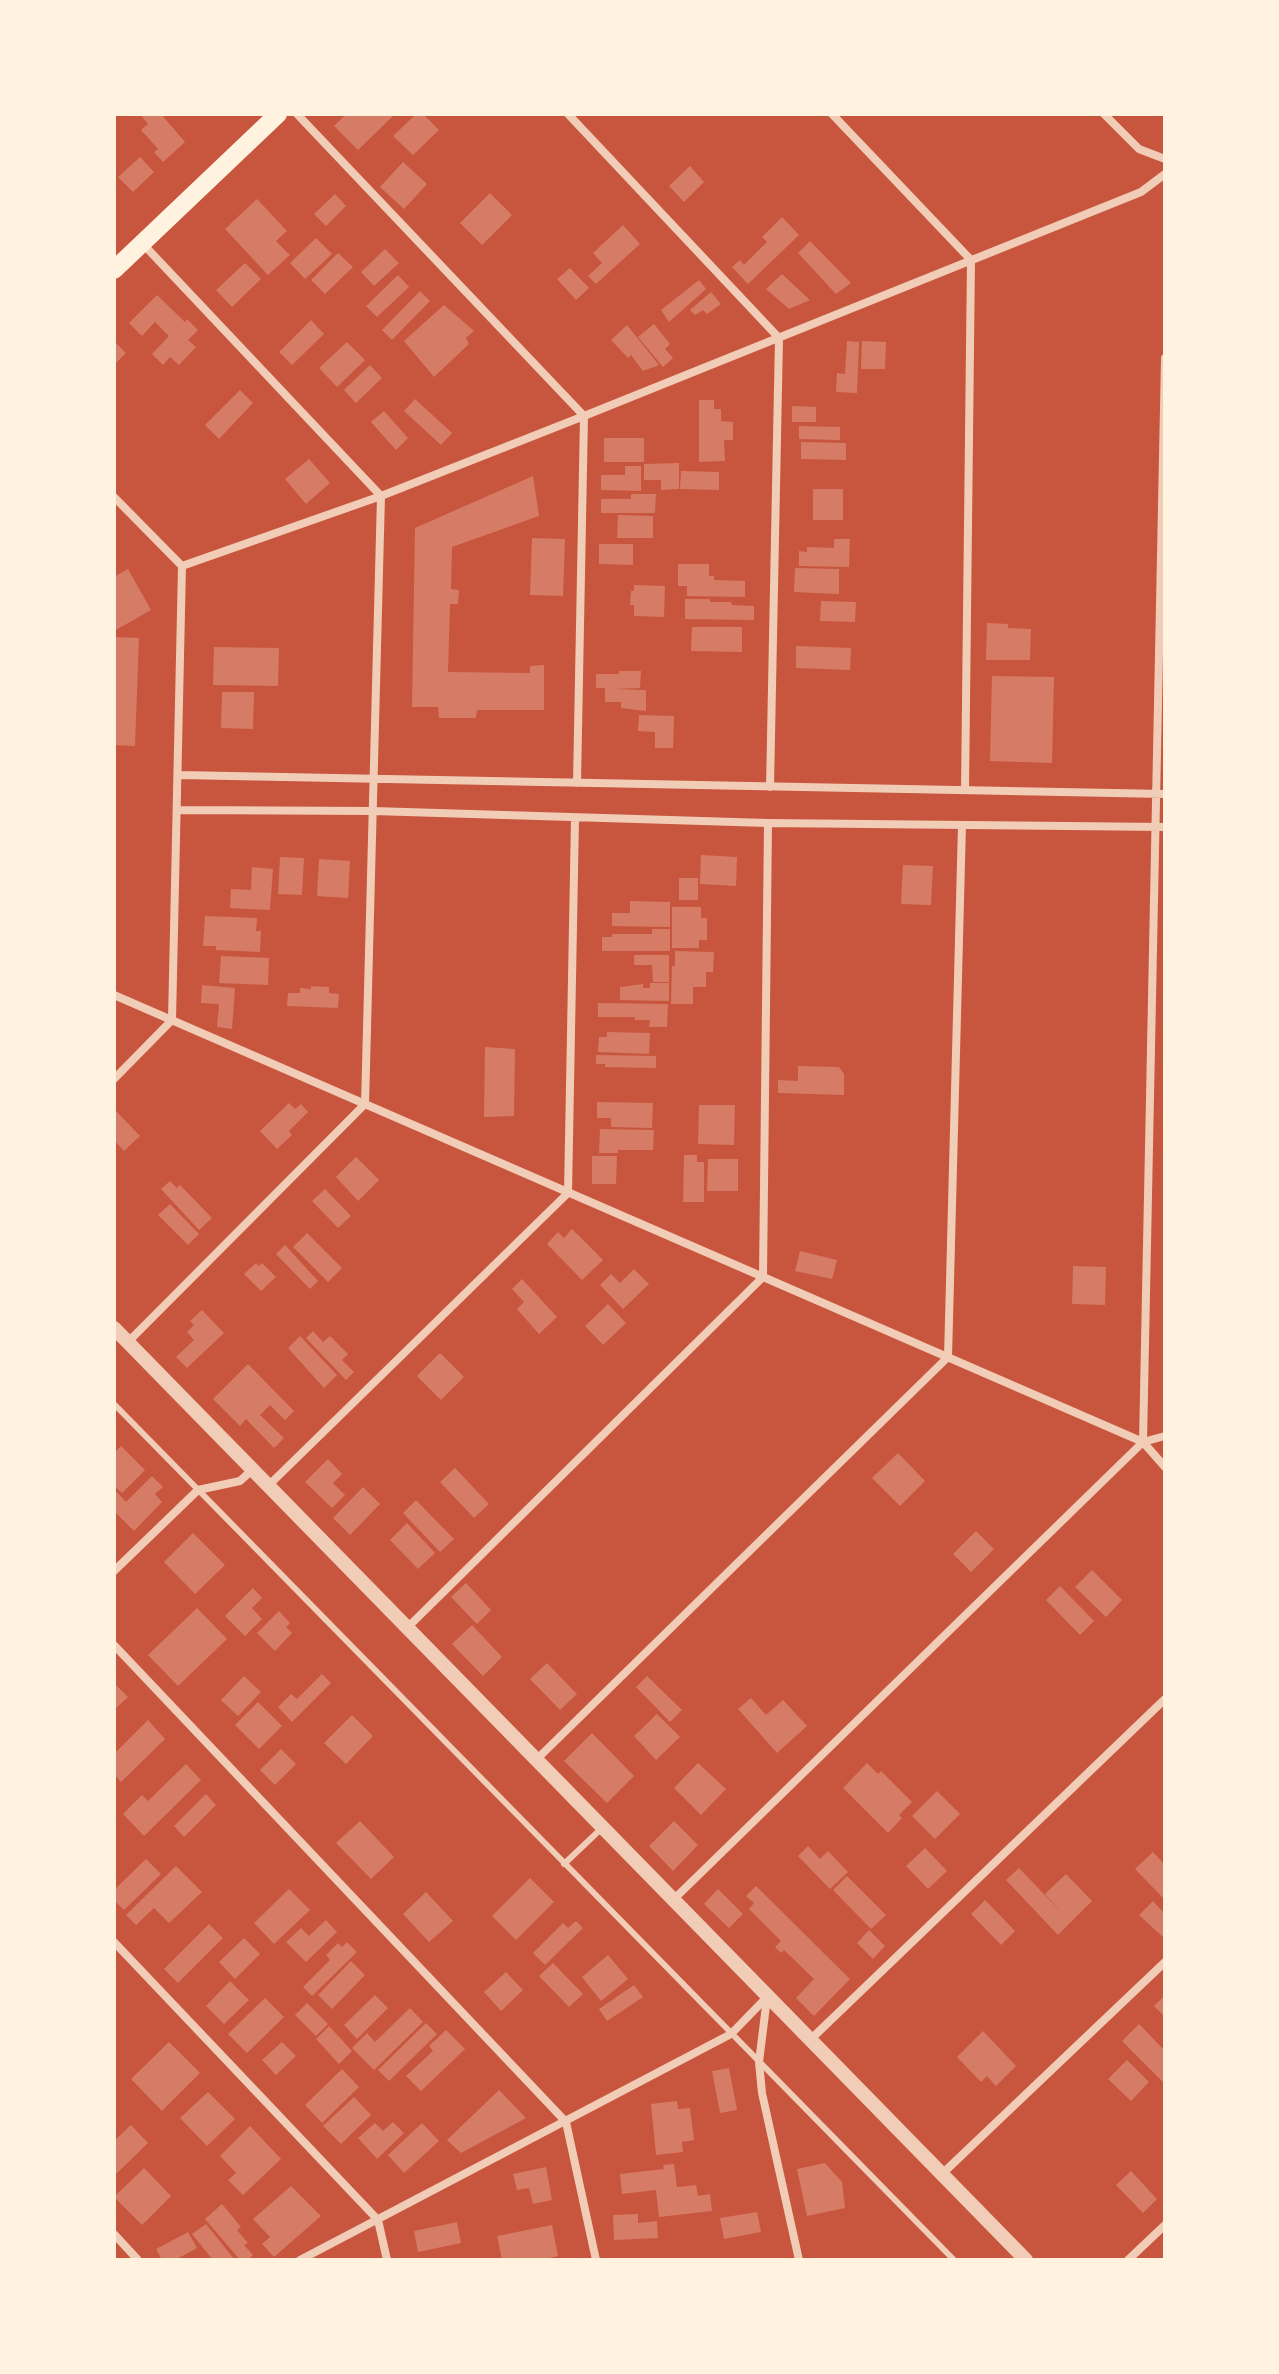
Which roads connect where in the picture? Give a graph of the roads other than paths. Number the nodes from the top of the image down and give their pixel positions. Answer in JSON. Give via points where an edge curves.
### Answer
{"nodes":[{"id":1,"x":278,"y":114,"type":"edge"},
{"id":2,"x":297,"y":114,"type":"edge"},
{"id":3,"x":568,"y":114,"type":"edge"},
{"id":4,"x":832,"y":114,"type":"edge"},
{"id":5,"x":1104,"y":114,"type":"edge"},
{"id":6,"x":1165,"y":159,"type":"edge"},
{"id":7,"x":1165,"y":174,"type":"edge"},
{"id":8,"x":142,"y":243,"type":"junction"},
{"id":9,"x":971,"y":260,"type":"junction"},
{"id":10,"x":114,"y":270,"type":"edge"},
{"id":11,"x":779,"y":338,"type":"junction"},
{"id":12,"x":1165,"y":358,"type":"edge"},
{"id":13,"x":584,"y":416,"type":"junction"},
{"id":14,"x":381,"y":496,"type":"junction"},
{"id":15,"x":114,"y":497,"type":"edge"},
{"id":16,"x":182,"y":566,"type":"junction"},
{"id":17,"x":179,"y":775,"type":"junction"},
{"id":18,"x":374,"y":778,"type":"junction"},
{"id":19,"x":577,"y":783,"type":"junction"},
{"id":20,"x":770,"y":787,"type":"junction"},
{"id":21,"x":965,"y":790,"type":"junction"},
{"id":22,"x":1161,"y":794,"type":"edge"},
{"id":23,"x":178,"y":810,"type":"junction"},
{"id":24,"x":373,"y":811,"type":"junction"},
{"id":25,"x":575,"y":818,"type":"junction"},
{"id":26,"x":768,"y":823,"type":"junction"},
{"id":27,"x":962,"y":825,"type":"junction"},
{"id":28,"x":1160,"y":827,"type":"edge"},
{"id":29,"x":114,"y":995,"type":"edge"},
{"id":30,"x":172,"y":1020,"type":"junction"},
{"id":31,"x":114,"y":1079,"type":"edge"},
{"id":32,"x":365,"y":1104,"type":"junction"},
{"id":33,"x":568,"y":1193,"type":"junction"},
{"id":34,"x":763,"y":1277,"type":"junction"},
{"id":35,"x":114,"y":1328,"type":"edge"},
{"id":36,"x":128,"y":1342,"type":"junction"},
{"id":37,"x":948,"y":1357,"type":"junction"},
{"id":38,"x":114,"y":1404,"type":"edge"},
{"id":39,"x":1165,"y":1436,"type":"edge"},
{"id":40,"x":1143,"y":1442,"type":"junction"},
{"id":41,"x":1165,"y":1467,"type":"edge"},
{"id":42,"x":252,"y":1470,"type":"junction"},
{"id":43,"x":268,"y":1486,"type":"junction"},
{"id":44,"x":198,"y":1490,"type":"junction"},
{"id":45,"x":114,"y":1571,"type":"edge"},
{"id":46,"x":407,"y":1628,"type":"junction"},
{"id":47,"x":114,"y":1645,"type":"edge"},
{"id":48,"x":1165,"y":1699,"type":"edge"},
{"id":49,"x":536,"y":1760,"type":"junction"},
{"id":50,"x":602,"y":1828,"type":"junction"},
{"id":51,"x":564,"y":1864,"type":"junction"},
{"id":52,"x":673,"y":1900,"type":"junction"},
{"id":53,"x":114,"y":1942,"type":"edge"},
{"id":54,"x":1165,"y":1962,"type":"edge"},
{"id":55,"x":767,"y":1997,"type":"junction"},
{"id":56,"x":731,"y":2034,"type":"junction"},
{"id":57,"x":810,"y":2040,"type":"junction"},
{"id":58,"x":759,"y":2062,"type":"junction"},
{"id":59,"x":566,"y":2122,"type":"junction"},
{"id":60,"x":942,"y":2174,"type":"junction"},
{"id":61,"x":378,"y":2220,"type":"junction"},
{"id":62,"x":1165,"y":2225,"type":"edge"},
{"id":63,"x":114,"y":2234,"type":"edge"},
{"id":64,"x":138,"y":2260,"type":"edge"},
{"id":65,"x":300,"y":2260,"type":"edge"},
{"id":66,"x":387,"y":2260,"type":"edge"},
{"id":67,"x":596,"y":2260,"type":"edge"},
{"id":68,"x":799,"y":2260,"type":"edge"},
{"id":69,"x":954,"y":2260,"type":"edge"},
{"id":70,"x":1026,"y":2260,"type":"edge"},
{"id":71,"x":1128,"y":2260,"type":"edge"}],
"edges":[{"from":1,"to":8,"type":"main road"},
{"from":2,"to":13,"type":"street"},
{"from":3,"to":11,"type":"street"},
{"from":4,"to":9,"type":"street"},
{"from":5,"to":6,"type":"street","via":[[1139,149]]},
{"from":7,"to":9,"type":"street","via":[[1141,192]]},
{"from":8,"to":10,"type":"main road"},
{"from":8,"to":14,"type":"street"},
{"from":9,"to":11,"type":"street"},
{"from":9,"to":21,"type":"street"},
{"from":11,"to":13,"type":"street"},
{"from":11,"to":20,"type":"street"},
{"from":12,"to":22,"type":"street"},
{"from":13,"to":14,"type":"street"},
{"from":13,"to":19,"type":"street"},
{"from":14,"to":16,"type":"street"},
{"from":14,"to":18,"type":"street"},
{"from":15,"to":16,"type":"street"},
{"from":16,"to":17,"type":"street"},
{"from":17,"to":18,"type":"street"},
{"from":17,"to":23,"type":"street"},
{"from":18,"to":19,"type":"street"},
{"from":18,"to":24,"type":"street"},
{"from":19,"to":20,"type":"street"},
{"from":20,"to":21,"type":"street"},
{"from":21,"to":22,"type":"street"},
{"from":22,"to":28,"type":"street"},
{"from":23,"to":24,"type":"street"},
{"from":23,"to":30,"type":"street"},
{"from":24,"to":25,"type":"street"},
{"from":24,"to":32,"type":"street"},
{"from":25,"to":26,"type":"street"},
{"from":25,"to":33,"type":"street"},
{"from":26,"to":27,"type":"street"},
{"from":26,"to":34,"type":"street"},
{"from":27,"to":28,"type":"street"},
{"from":27,"to":37,"type":"street"},
{"from":28,"to":40,"type":"street"},
{"from":29,"to":30,"type":"street"},
{"from":30,"to":31,"type":"street"},
{"from":30,"to":32,"type":"street"},
{"from":32,"to":33,"type":"street"},
{"from":32,"to":36,"type":"street"},
{"from":33,"to":34,"type":"street"},
{"from":33,"to":43,"type":"street"},
{"from":34,"to":37,"type":"street"},
{"from":34,"to":46,"type":"street"},
{"from":35,"to":36,"type":"street"},
{"from":36,"to":42,"type":"street"},
{"from":37,"to":40,"type":"street"},
{"from":37,"to":49,"type":"street"},
{"from":38,"to":44,"type":"lane"},
{"from":39,"to":40,"type":"street"},
{"from":40,"to":41,"type":"street"},
{"from":40,"to":52,"type":"street"},
{"from":42,"to":43,"type":"street"},
{"from":42,"to":44,"type":"street","via":[[240,1481]]},
{"from":43,"to":46,"type":"street"},
{"from":44,"to":45,"type":"street"},
{"from":44,"to":51,"type":"lane"},
{"from":46,"to":49,"type":"street"},
{"from":47,"to":59,"type":"street"},
{"from":48,"to":57,"type":"street"},
{"from":49,"to":50,"type":"street"},
{"from":50,"to":51,"type":"lane"},
{"from":50,"to":52,"type":"street"},
{"from":51,"to":56,"type":"lane"},
{"from":52,"to":55,"type":"street"},
{"from":53,"to":61,"type":"street"},
{"from":54,"to":60,"type":"street"},
{"from":55,"to":56,"type":"street"},
{"from":55,"to":57,"type":"street"},
{"from":55,"to":58,"type":"street"},
{"from":56,"to":58,"type":"lane"},
{"from":56,"to":59,"type":"street"},
{"from":57,"to":60,"type":"street"},
{"from":58,"to":68,"type":"street"},
{"from":58,"to":69,"type":"lane"},
{"from":59,"to":61,"type":"street"},
{"from":59,"to":67,"type":"street"},
{"from":60,"to":70,"type":"street"},
{"from":61,"to":65,"type":"street"},
{"from":61,"to":66,"type":"street"},
{"from":62,"to":71,"type":"street"},
{"from":63,"to":64,"type":"street"}]}
